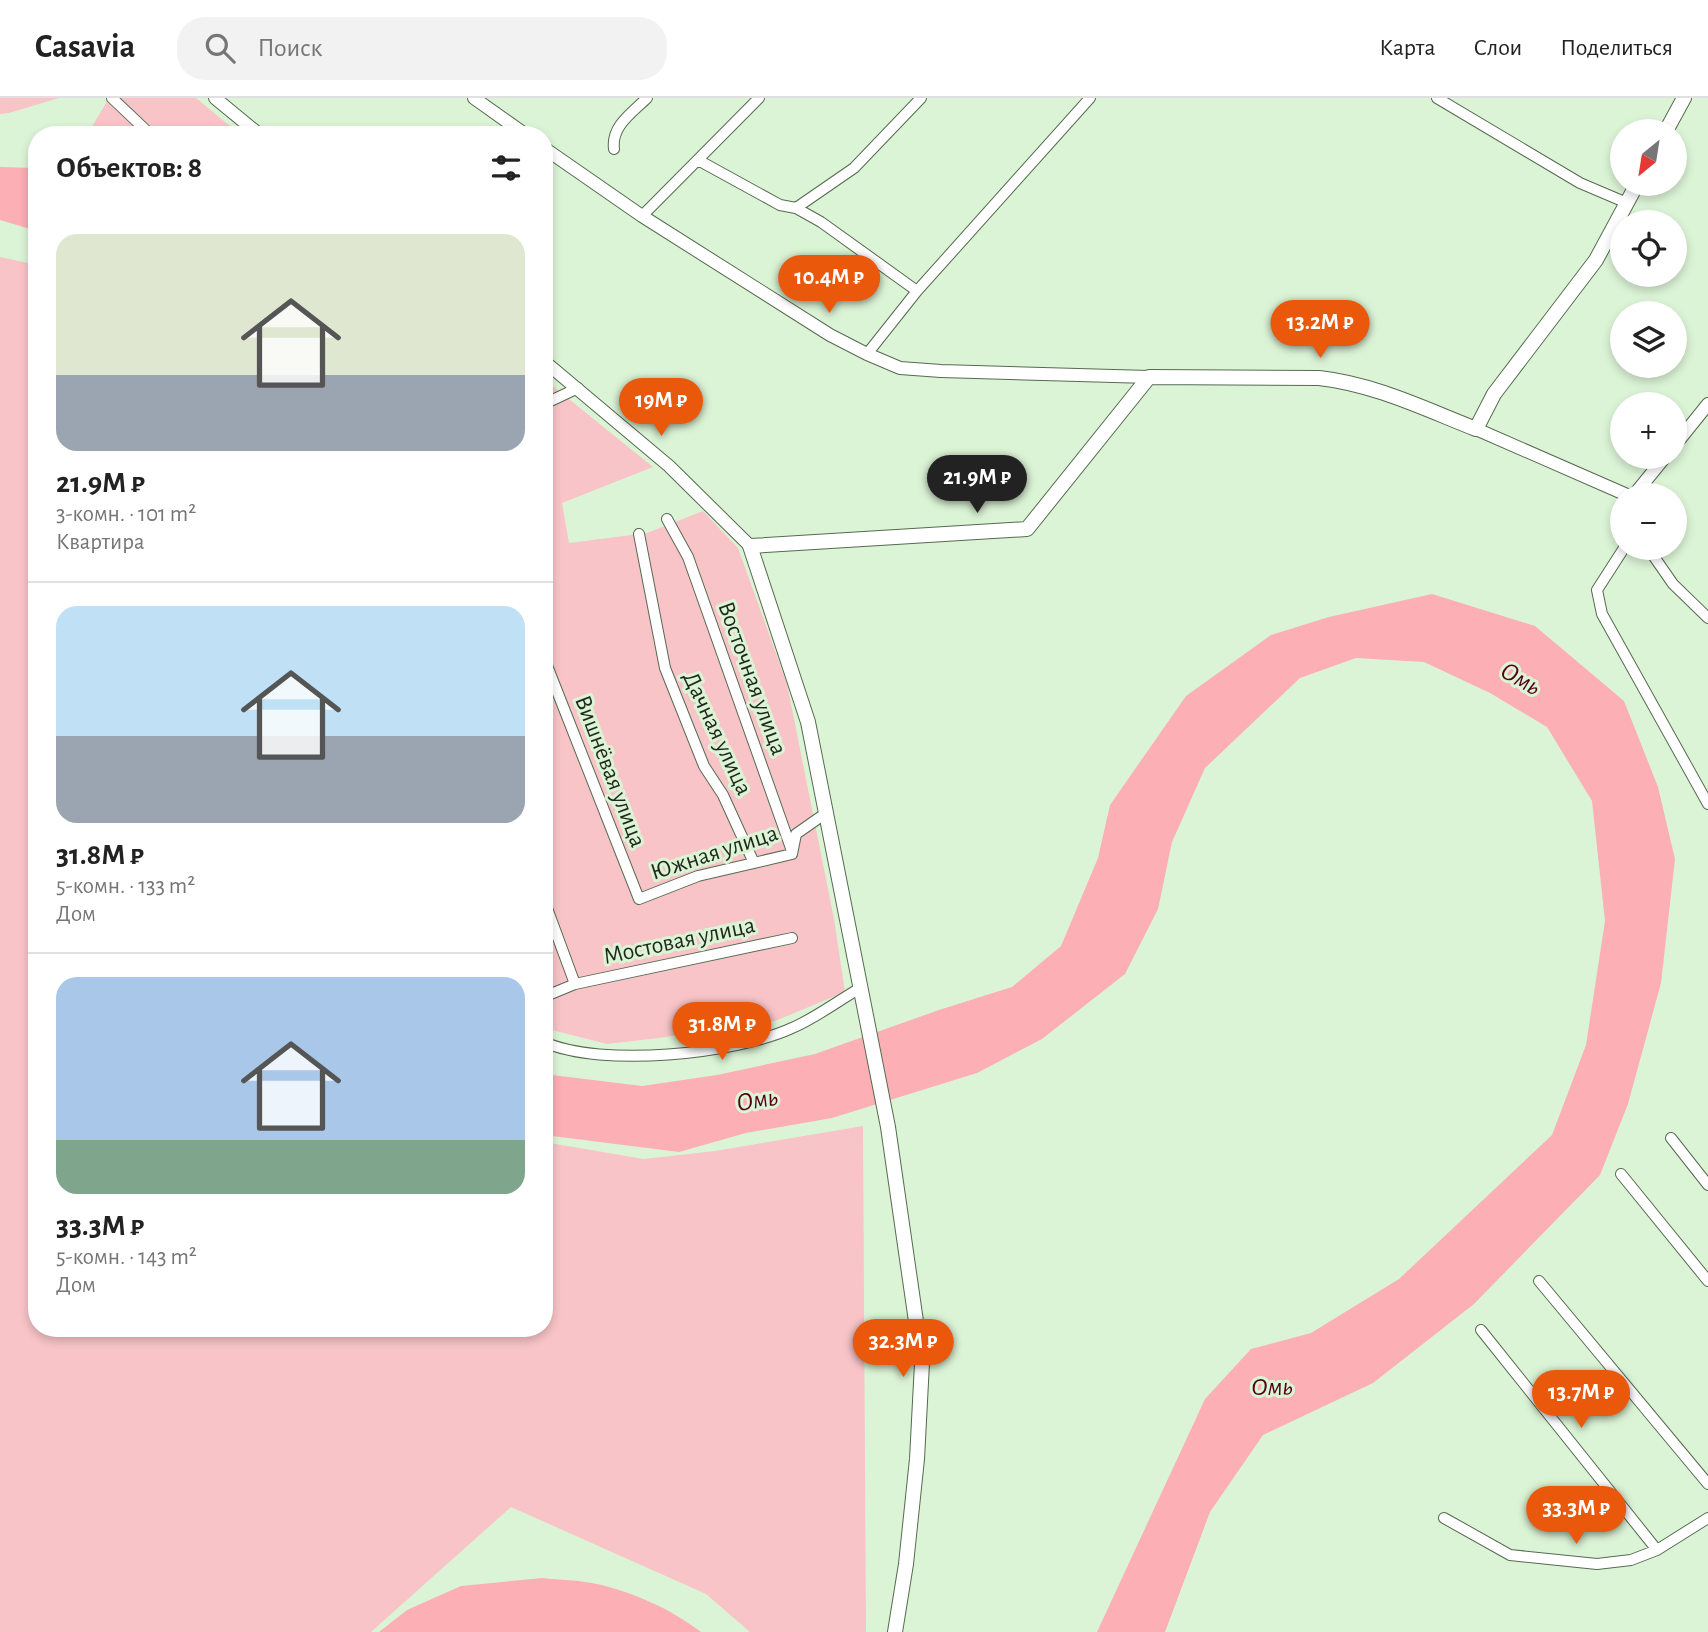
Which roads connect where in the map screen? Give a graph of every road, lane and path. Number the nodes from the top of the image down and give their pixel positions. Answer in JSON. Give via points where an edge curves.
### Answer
{"nodes":[{"id":1,"x":112,"y":98,"type":"edge"},
{"id":2,"x":215,"y":98,"type":"edge"},
{"id":3,"x":474,"y":98,"type":"edge"},
{"id":4,"x":647,"y":98,"type":"edge"},
{"id":5,"x":759,"y":98,"type":"edge"},
{"id":6,"x":921,"y":98,"type":"edge"},
{"id":7,"x":1090,"y":98,"type":"edge"},
{"id":8,"x":1437,"y":98,"type":"edge"},
{"id":9,"x":1684,"y":98,"type":"edge"},
{"id":10,"x":1673,"y":119,"type":"edge"},
{"id":11,"x":142,"y":126,"type":"edge"},
{"id":12,"x":249,"y":126,"type":"edge"},
{"id":13,"x":513,"y":126,"type":"edge"},
{"id":14,"x":614,"y":149,"type":"dead end"},
{"id":15,"x":553,"y":154,"type":"edge"},
{"id":16,"x":698,"y":160,"type":"junction"},
{"id":17,"x":1630,"y":196,"type":"edge"},
{"id":18,"x":1627,"y":202,"type":"junction"},
{"id":19,"x":796,"y":208,"type":"junction"},
{"id":20,"x":642,"y":216,"type":"junction"},
{"id":21,"x":916,"y":291,"type":"junction"},
{"id":22,"x":867,"y":354,"type":"junction"},
{"id":23,"x":553,"y":368,"type":"edge"},
{"id":24,"x":1149,"y":377,"type":"junction"},
{"id":25,"x":578,"y":388,"type":"junction"},
{"id":26,"x":553,"y":400,"type":"edge"},
{"id":27,"x":1708,"y":404,"type":"edge"},
{"id":28,"x":1476,"y":429,"type":"junction"},
{"id":29,"x":1687,"y":430,"type":"edge"},
{"id":30,"x":1655,"y":469,"type":"edge"},
{"id":31,"x":1644,"y":483,"type":"edge"},
{"id":32,"x":1610,"y":488,"type":"edge"},
{"id":33,"x":667,"y":519,"type":"dead end"},
{"id":34,"x":639,"y":534,"type":"dead end"},
{"id":35,"x":750,"y":545,"type":"junction"},
{"id":36,"x":1616,"y":560,"type":"edge"},
{"id":37,"x":1656,"y":560,"type":"edge"},
{"id":38,"x":1708,"y":618,"type":"edge"},
{"id":39,"x":553,"y":681,"type":"edge"},
{"id":40,"x":1708,"y":804,"type":"edge"},
{"id":41,"x":826,"y":813,"type":"junction"},
{"id":42,"x":793,"y":854,"type":"junction"},
{"id":43,"x":754,"y":863,"type":"junction"},
{"id":44,"x":639,"y":899,"type":"joint"},
{"id":45,"x":553,"y":922,"type":"edge"},
{"id":46,"x":792,"y":938,"type":"dead end"},
{"id":47,"x":575,"y":984,"type":"junction"},
{"id":48,"x":862,"y":990,"type":"junction"},
{"id":49,"x":553,"y":994,"type":"edge"},
{"id":50,"x":553,"y":1044,"type":"edge"},
{"id":51,"x":1671,"y":1138,"type":"dead end"},
{"id":52,"x":1621,"y":1174,"type":"dead end"},
{"id":53,"x":1708,"y":1185,"type":"edge"},
{"id":54,"x":1539,"y":1281,"type":"dead end"},
{"id":55,"x":1708,"y":1281,"type":"edge"},
{"id":56,"x":1481,"y":1330,"type":"dead end"},
{"id":57,"x":1708,"y":1484,"type":"edge"},
{"id":58,"x":1444,"y":1518,"type":"dead end"},
{"id":59,"x":1708,"y":1518,"type":"edge"},
{"id":60,"x":1657,"y":1550,"type":"junction"},
{"id":61,"x":895,"y":1632,"type":"edge"}],
"edges":[{"from":1,"to":11,"type":"street"},
{"from":2,"to":12,"type":"street"},
{"from":3,"to":13,"type":"street"},
{"from":4,"to":14,"type":"street","via":[[617,128]]},
{"from":5,"to":16,"type":"street"},
{"from":6,"to":19,"type":"street","via":[[854,168]]},
{"from":7,"to":21,"type":"street"},
{"from":8,"to":18,"type":"street","via":[[1580,183]]},
{"from":9,"to":10,"type":"main road"},
{"from":15,"to":20,"type":"street"},
{"from":16,"to":19,"type":"street","via":[[780,205]]},
{"from":16,"to":20,"type":"street"},
{"from":17,"to":18,"type":"main road"},
{"from":18,"to":28,"type":"main road","via":[[1596,260],[1494,394]]},
{"from":19,"to":21,"type":"street"},
{"from":20,"to":22,"type":"street"},
{"from":21,"to":22,"type":"street"},
{"from":22,"to":24,"type":"street","via":[[900,368]]},
{"from":23,"to":25,"type":"street"},
{"from":24,"to":28,"type":"main road","via":[[1338,380]]},
{"from":24,"to":35,"type":"main road","via":[[1027,529]]},
{"from":25,"to":26,"type":"street"},
{"from":25,"to":35,"type":"street","via":[[669,466]]},
{"from":27,"to":29,"type":"street"},
{"from":28,"to":32,"type":"street"},
{"from":30,"to":31,"type":"street"},
{"from":33,"to":42,"type":"street","name":"Восточная улица","via":[[688,557]]},
{"from":34,"to":43,"type":"street","name":"Дачная улица","via":[[665,668],[704,766],[723,795]]},
{"from":35,"to":41,"type":"main road","via":[[808,722]]},
{"from":36,"to":40,"type":"street","via":[[1597,590],[1602,614]]},
{"from":37,"to":38,"type":"street","via":[[1673,584]]},
{"from":39,"to":44,"type":"street","name":"Вишнёвая улица"},
{"from":41,"to":42,"type":"street","name":"Южная улица","via":[[796,834]]},
{"from":41,"to":48,"type":"main road"},
{"from":42,"to":43,"type":"street","name":"Южная улица"},
{"from":43,"to":44,"type":"street","name":"Южная улица","via":[[698,876]]},
{"from":45,"to":47,"type":"street"},
{"from":46,"to":47,"type":"street","name":"Мостовая улица"},
{"from":47,"to":49,"type":"street","name":"Мостовая улица"},
{"from":48,"to":50,"type":"street","via":[[793,1028],[743,1044],[616,1056]]},
{"from":48,"to":61,"type":"main road","via":[[888,1127],[922,1363],[906,1564]]},
{"from":51,"to":53,"type":"street"},
{"from":52,"to":55,"type":"street"},
{"from":54,"to":57,"type":"street"},
{"from":56,"to":60,"type":"street"},
{"from":58,"to":60,"type":"street","via":[[1510,1555],[1597,1564],[1631,1560]]},
{"from":59,"to":60,"type":"street"}]}
